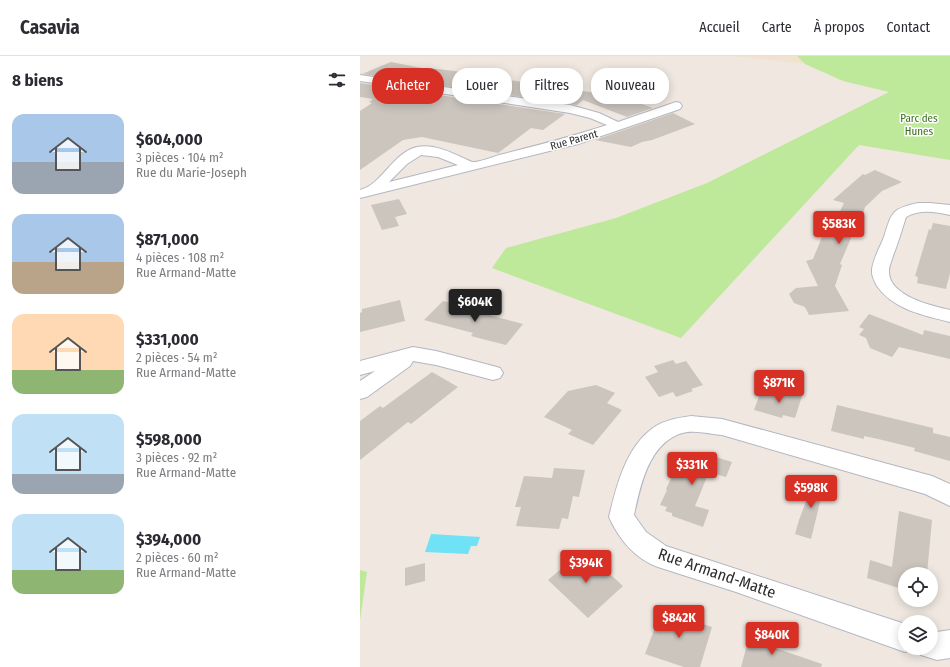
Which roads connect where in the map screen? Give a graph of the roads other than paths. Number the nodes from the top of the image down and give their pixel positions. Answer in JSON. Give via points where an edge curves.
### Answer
{"nodes":[{"id":1,"x":360,"y":78,"type":"edge"},
{"id":2,"x":676,"y":106,"type":"dead end"},
{"id":3,"x":617,"y":126,"type":"junction"},
{"id":4,"x":471,"y":167,"type":"junction"},
{"id":5,"x":366,"y":193,"type":"edge"},
{"id":6,"x":950,"y":210,"type":"edge"},
{"id":7,"x":950,"y":316,"type":"edge"},
{"id":8,"x":413,"y":354,"type":"junction"},
{"id":9,"x":360,"y":368,"type":"edge"},
{"id":10,"x":493,"y":373,"type":"dead end"},
{"id":11,"x":360,"y":392,"type":"edge"},
{"id":12,"x":950,"y":496,"type":"edge"},
{"id":13,"x":898,"y":636,"type":"edge"},
{"id":14,"x":950,"y":644,"type":"edge"},
{"id":15,"x":938,"y":646,"type":"edge"}],
"edges":[{"from":1,"to":3,"type":"street","via":[[570,109],[592,114]]},
{"from":2,"to":3,"type":"street","name":"Rue Parent"},
{"from":3,"to":4,"type":"street","name":"Rue Parent","via":[[574,141]]},
{"from":4,"to":5,"type":"street","name":"Rue Parent"},
{"from":4,"to":5,"type":"street","name":"Rue Parent","via":[[454,158],[422,150],[413,153]]},
{"from":6,"to":7,"type":"street","via":[[918,207],[899,215],[880,271],[890,291],[902,301]]},
{"from":8,"to":9,"type":"street"},
{"from":8,"to":10,"type":"street"},
{"from":8,"to":11,"type":"street"},
{"from":12,"to":13,"type":"street","name":"Rue Armand-Matte","via":[[932,486],[737,431],[690,424],[667,429],[649,443],[630,482],[621,517],[637,540],[658,555]]},
{"from":14,"to":15,"type":"street"}]}
